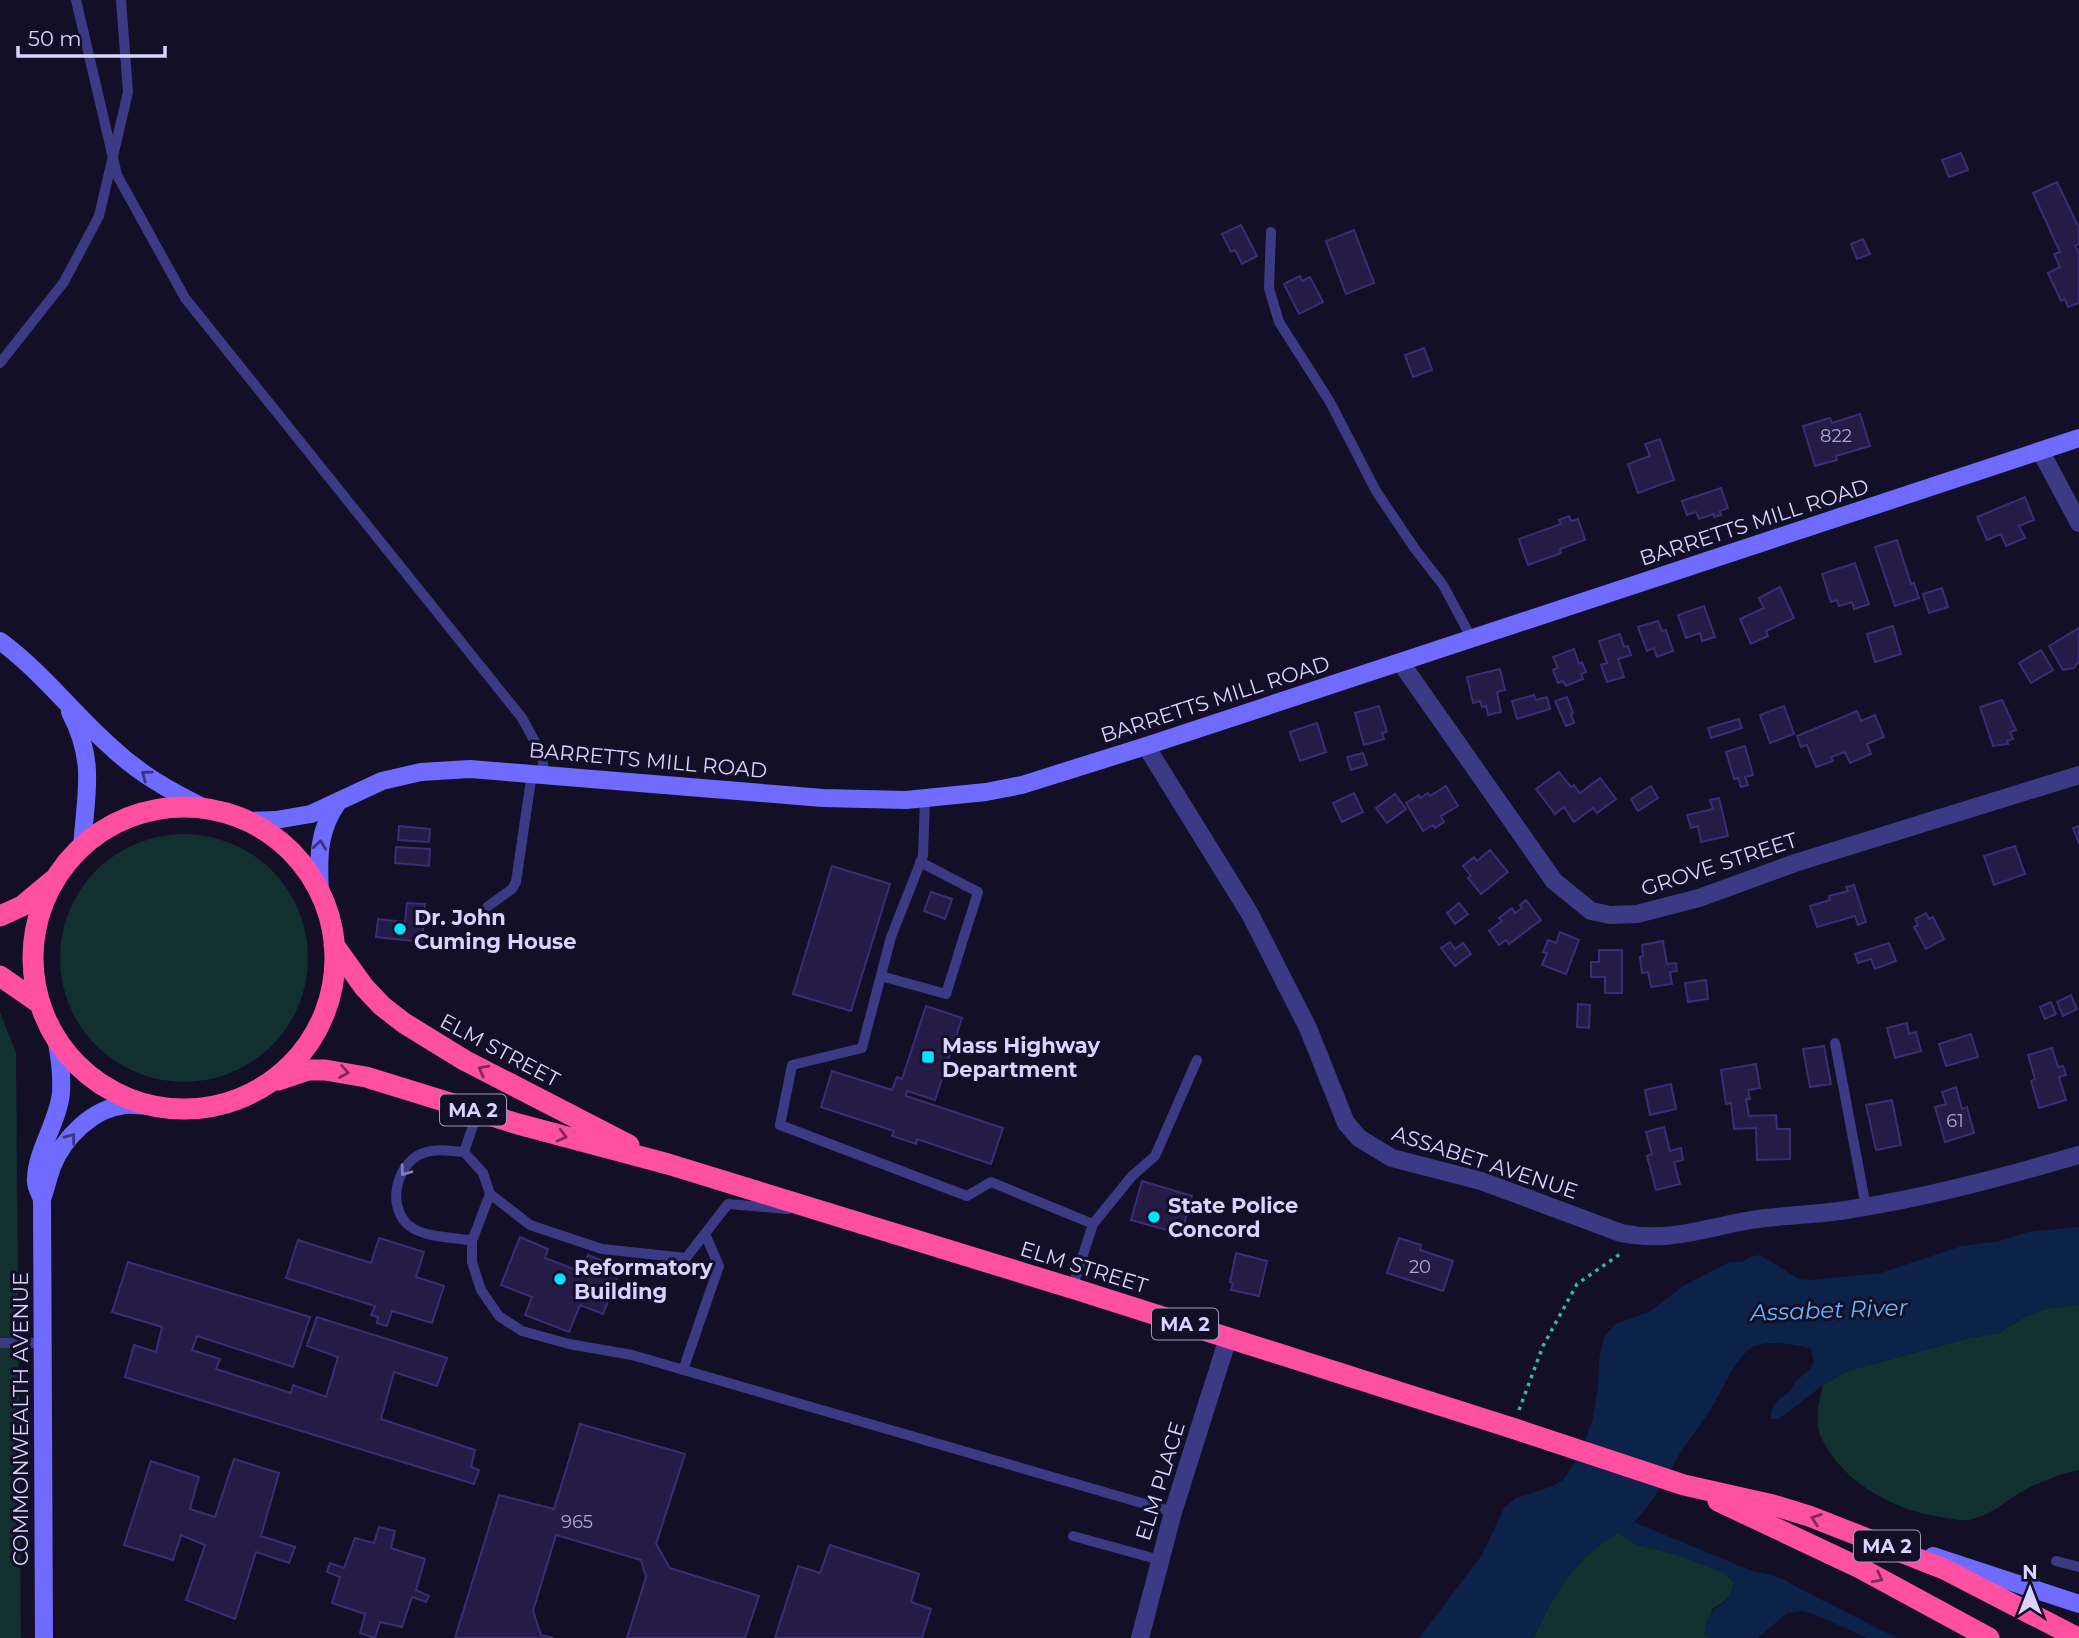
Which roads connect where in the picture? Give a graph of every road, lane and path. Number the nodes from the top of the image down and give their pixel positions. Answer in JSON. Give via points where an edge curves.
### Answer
{"nodes":[{"id":1,"x":76,"y":0,"type":"edge"},
{"id":2,"x":121,"y":0,"type":"edge"},
{"id":3,"x":113,"y":159,"type":"junction"},
{"id":4,"x":1271,"y":232,"type":"dead end"},
{"id":5,"x":0,"y":363,"type":"edge"},
{"id":6,"x":2079,"y":438,"type":"edge"},
{"id":7,"x":2041,"y":452,"type":"junction"},
{"id":8,"x":2079,"y":523,"type":"edge"},
{"id":9,"x":1472,"y":639,"type":"junction"},
{"id":10,"x":0,"y":640,"type":"edge"},
{"id":11,"x":1401,"y":663,"type":"junction"},
{"id":12,"x":56,"y":692,"type":"junction"},
{"id":13,"x":1146,"y":746,"type":"junction"},
{"id":14,"x":539,"y":774,"type":"junction"},
{"id":15,"x":2079,"y":775,"type":"edge"},
{"id":16,"x":925,"y":799,"type":"junction"},
{"id":17,"x":338,"y":802,"type":"junction"},
{"id":18,"x":205,"y":808,"type":"junction"},
{"id":19,"x":249,"y":821,"type":"junction"},
{"id":20,"x":82,"y":849,"type":"junction"},
{"id":21,"x":920,"y":862,"type":"junction"},
{"id":22,"x":64,"y":869,"type":"junction"},
{"id":23,"x":320,"y":892,"type":"junction"},
{"id":24,"x":487,"y":907,"type":"dead end"},
{"id":25,"x":0,"y":916,"type":"edge"},
{"id":26,"x":334,"y":945,"type":"junction"},
{"id":27,"x":0,"y":976,"type":"edge"},
{"id":28,"x":881,"y":976,"type":"junction"},
{"id":29,"x":36,"y":1001,"type":"junction"},
{"id":30,"x":57,"y":1043,"type":"junction"},
{"id":31,"x":1835,"y":1043,"type":"dead end"},
{"id":32,"x":1197,"y":1060,"type":"dead end"},
{"id":33,"x":278,"y":1080,"type":"junction"},
{"id":34,"x":164,"y":1108,"type":"junction"},
{"id":35,"x":478,"y":1111,"type":"junction"},
{"id":36,"x":464,"y":1152,"type":"junction"},
{"id":37,"x":2079,"y":1155,"type":"edge"},
{"id":38,"x":668,"y":1164,"type":"junction"},
{"id":39,"x":490,"y":1194,"type":"junction"},
{"id":40,"x":42,"y":1199,"type":"junction"},
{"id":41,"x":1866,"y":1207,"type":"junction"},
{"id":42,"x":821,"y":1211,"type":"junction"},
{"id":43,"x":1093,"y":1224,"type":"junction"},
{"id":44,"x":705,"y":1234,"type":"junction"},
{"id":45,"x":1644,"y":1238,"type":"junction"},
{"id":46,"x":472,"y":1241,"type":"junction"},
{"id":47,"x":1072,"y":1289,"type":"junction"},
{"id":48,"x":1228,"y":1338,"type":"junction"},
{"id":49,"x":0,"y":1343,"type":"edge"},
{"id":50,"x":42,"y":1343,"type":"junction"},
{"id":51,"x":683,"y":1370,"type":"junction"},
{"id":52,"x":1512,"y":1428,"type":"junction"},
{"id":53,"x":1684,"y":1486,"type":"junction"},
{"id":54,"x":1173,"y":1512,"type":"junction"},
{"id":55,"x":1844,"y":1528,"type":"junction"},
{"id":56,"x":1073,"y":1536,"type":"dead end"},
{"id":57,"x":1160,"y":1560,"type":"junction"},
{"id":58,"x":2056,"y":1561,"type":"dead end"},
{"id":59,"x":2079,"y":1567,"type":"edge"},
{"id":60,"x":2079,"y":1604,"type":"edge"},
{"id":61,"x":44,"y":1638,"type":"edge"},
{"id":62,"x":1140,"y":1638,"type":"edge"},
{"id":63,"x":1989,"y":1638,"type":"edge"},
{"id":64,"x":2078,"y":1638,"type":"edge"}],
"edges":[{"from":1,"to":3,"type":"lane"},
{"from":2,"to":3,"type":"lane","via":[[128,92]]},
{"from":3,"to":5,"type":"lane","via":[[99,216],[64,282]]},
{"from":3,"to":14,"type":"lane","via":[[117,175],[185,298],[522,718],[541,753]]},
{"from":4,"to":9,"type":"lane","via":[[1269,288],[1279,322],[1330,402],[1376,491],[1443,584]]},
{"from":6,"to":7,"type":"street","name":"BARRETTS MILL ROAD"},
{"from":7,"to":8,"type":"street"},
{"from":7,"to":9,"type":"street","name":"BARRETTS MILL ROAD"},
{"from":9,"to":11,"type":"street","name":"BARRETTS MILL ROAD"},
{"from":10,"to":12,"type":"street"},
{"from":11,"to":13,"type":"street","name":"BARRETTS MILL ROAD"},
{"from":11,"to":15,"type":"street","name":"GROVE STREET","via":[[1554,881],[1591,911],[1610,915],[1637,914],[1699,898],[1795,863]]},
{"from":18,"to":12,"type":"street","one_way":true,"via":[[140,771]]},
{"from":12,"to":20,"type":"street","via":[[78,728],[88,761]]},
{"from":13,"to":16,"type":"street","name":"BARRETTS MILL ROAD","via":[[1022,785]]},
{"from":13,"to":45,"type":"street","name":"ASSABET AVENUE","via":[[1250,914],[1308,1028],[1346,1123],[1359,1138],[1392,1158],[1480,1181]]},
{"from":14,"to":16,"type":"street","name":"BARRETTS MILL ROAD","via":[[823,798]]},
{"from":14,"to":17,"type":"street","name":"BARRETTS MILL ROAD","via":[[470,769],[421,772],[382,780]]},
{"from":14,"to":24,"type":"lane","via":[[516,882]]},
{"from":16,"to":21,"type":"lane"},
{"from":17,"to":19,"type":"street","name":"BARRETTS MILL ROAD","via":[[293,818]]},
{"from":23,"to":17,"type":"street","one_way":true,"via":[[323,831]]},
{"from":18,"to":19,"type":"highway","number":"MA 2"},
{"from":18,"to":20,"type":"highway","number":"MA 2","via":[[173,806],[128,816]]},
{"from":19,"to":23,"type":"highway","number":"MA 2","via":[[294,854]]},
{"from":20,"to":22,"type":"highway","number":"MA 2"},
{"from":21,"to":28,"type":"lane"},
{"from":21,"to":28,"type":"lane","via":[[978,892],[946,994]]},
{"from":22,"to":25,"type":"highway","number":"MA 2","via":[[32,900]]},
{"from":22,"to":29,"type":"highway","via":[[39,920]]},
{"from":23,"to":26,"type":"highway","number":"MA 2"},
{"from":26,"to":33,"type":"highway","via":[[332,976],[320,1021]]},
{"from":38,"to":26,"type":"highway","name":"ELM STREET","number":"MA 2","one_way":true,"via":[[429,1040],[382,1006]]},
{"from":27,"to":29,"type":"highway"},
{"from":28,"to":43,"type":"lane","via":[[862,1048],[792,1065],[780,1125],[967,1196],[991,1182]]},
{"from":29,"to":30,"type":"highway","number":"MA 2"},
{"from":30,"to":34,"type":"highway","number":"MA 2","via":[[101,1084]]},
{"from":30,"to":40,"type":"street","name":"COMMONWEALTH AVENUE","via":[[61,1094],[35,1181]]},
{"from":31,"to":41,"type":"lane"},
{"from":32,"to":43,"type":"lane","via":[[1155,1156],[1132,1176]]},
{"from":33,"to":34,"type":"highway","number":"MA 2","via":[[229,1104]]},
{"from":33,"to":35,"type":"highway","name":"ELM STREET","number":"MA 2","one_way":true,"via":[[308,1070],[345,1072]]},
{"from":40,"to":34,"type":"street","name":"COMMONWEALTH AVENUE","one_way":true,"via":[[62,1149],[90,1119],[126,1105]]},
{"from":35,"to":36,"type":"lane"},
{"from":35,"to":38,"type":"highway","name":"ELM STREET","number":"MA 2","one_way":true},
{"from":36,"to":39,"type":"lane","via":[[483,1173]]},
{"from":36,"to":46,"type":"lane","one_way":true,"via":[[437,1149],[417,1156],[397,1181],[396,1196],[412,1228]]},
{"from":37,"to":41,"type":"street","name":"ASSABET AVENUE"},
{"from":38,"to":42,"type":"highway","name":"ELM STREET","number":"MA 2"},
{"from":39,"to":44,"type":"lane","via":[[530,1226],[602,1249],[686,1258]]},
{"from":39,"to":46,"type":"lane"},
{"from":40,"to":50,"type":"street","name":"COMMONWEALTH AVENUE"},
{"from":41,"to":45,"type":"street","name":"ASSABET AVENUE"},
{"from":42,"to":44,"type":"lane","via":[[728,1204]]},
{"from":42,"to":47,"type":"highway","name":"ELM STREET","number":"MA 2"},
{"from":43,"to":47,"type":"lane"},
{"from":44,"to":51,"type":"lane","via":[[719,1266]]},
{"from":45,"to":52,"type":"path","via":[[1577,1283],[1543,1346]]},
{"from":46,"to":51,"type":"lane","via":[[472,1262],[481,1290],[499,1316],[522,1331]]},
{"from":47,"to":48,"type":"highway","name":"ELM STREET","number":"MA 2"},
{"from":48,"to":52,"type":"highway","name":"ELM STREET","number":"MA 2"},
{"from":48,"to":54,"type":"street","name":"ELM PLACE"},
{"from":49,"to":50,"type":"lane"},
{"from":50,"to":61,"type":"street","name":"COMMONWEALTH AVENUE"},
{"from":51,"to":54,"type":"lane"},
{"from":52,"to":53,"type":"highway","name":"ELM STREET","number":"MA 2"},
{"from":55,"to":53,"type":"highway","number":"MA 2","one_way":true},
{"from":53,"to":63,"type":"highway","number":"MA 2","one_way":true,"via":[[1860,1568]]},
{"from":54,"to":57,"type":"street","name":"ELM PLACE"},
{"from":55,"to":60,"type":"street"},
{"from":55,"to":64,"type":"highway","number":"MA 2","via":[[1955,1574]]},
{"from":56,"to":57,"type":"lane"},
{"from":57,"to":62,"type":"street","name":"ELM PLACE"},
{"from":58,"to":59,"type":"lane"}]}
